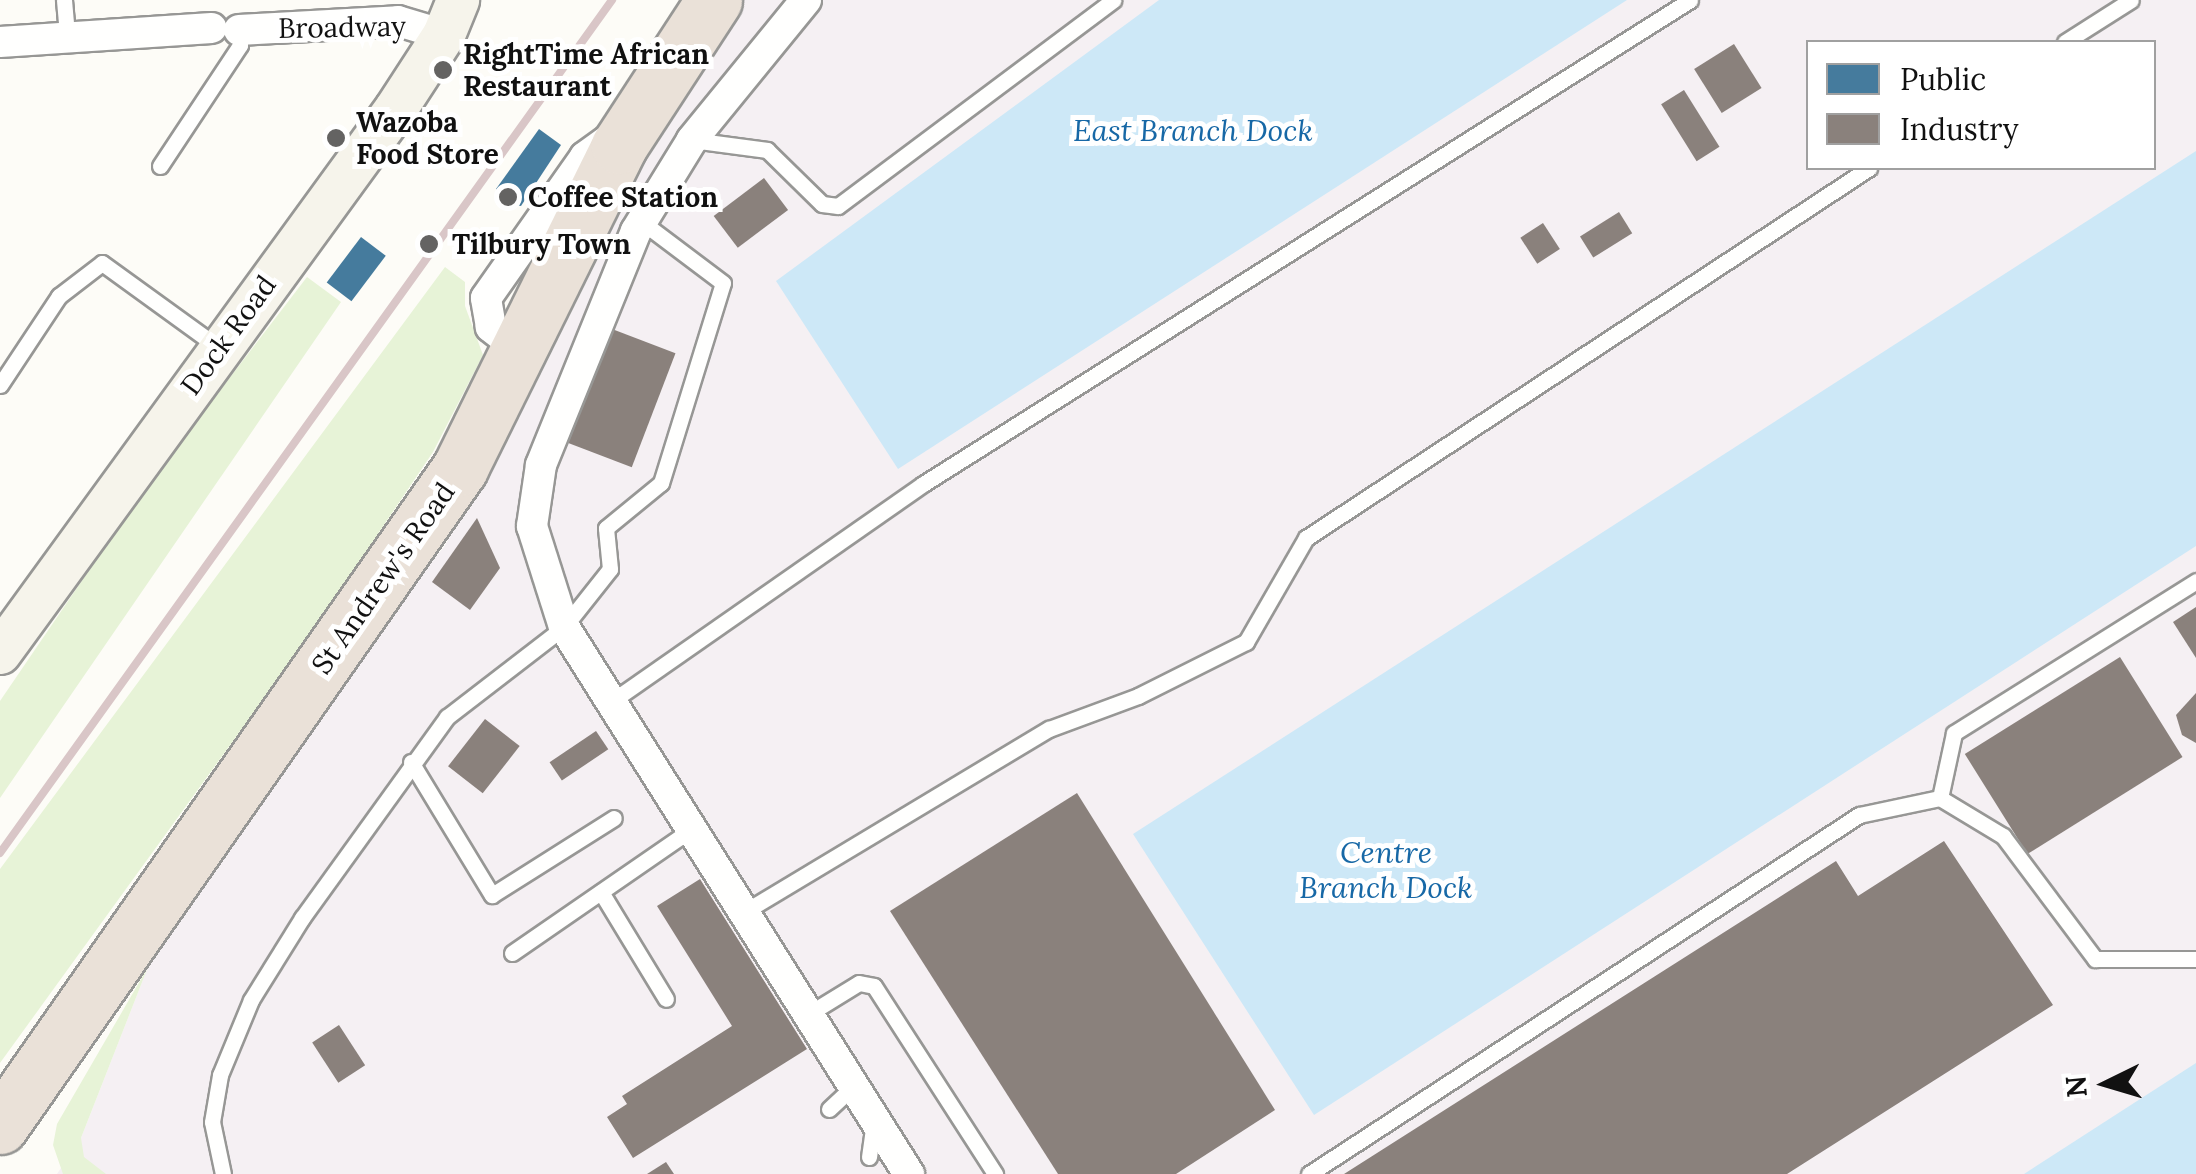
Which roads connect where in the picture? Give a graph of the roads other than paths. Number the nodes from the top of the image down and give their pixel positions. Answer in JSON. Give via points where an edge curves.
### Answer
{"nodes":[{"id":1,"x":64,"y":0,"type":"edge"},
{"id":2,"x":714,"y":0,"type":"edge"},
{"id":3,"x":806,"y":0,"type":"edge"},
{"id":4,"x":1113,"y":0,"type":"edge"},
{"id":5,"x":1690,"y":0,"type":"edge"},
{"id":6,"x":2132,"y":0,"type":"edge"},
{"id":7,"x":452,"y":17,"type":"edge"},
{"id":8,"x":226,"y":29,"type":"junction"},
{"id":9,"x":67,"y":37,"type":"junction"},
{"id":10,"x":2068,"y":40,"type":"edge"},
{"id":11,"x":0,"y":42,"type":"edge"},
{"id":12,"x":692,"y":140,"type":"junction"},
{"id":13,"x":160,"y":166,"type":"dead end"},
{"id":14,"x":1867,"y":170,"type":"edge"},
{"id":15,"x":642,"y":222,"type":"junction"},
{"id":16,"x":218,"y":347,"type":"junction"},
{"id":17,"x":0,"y":385,"type":"edge"},
{"id":18,"x":2196,"y":581,"type":"edge"},
{"id":19,"x":564,"y":628,"type":"junction"},
{"id":20,"x":0,"y":653,"type":"edge"},
{"id":21,"x":612,"y":702,"type":"junction"},
{"id":22,"x":412,"y":762,"type":"junction"},
{"id":23,"x":1940,"y":798,"type":"junction"},
{"id":24,"x":614,"y":818,"type":"dead end"},
{"id":25,"x":692,"y":829,"type":"junction"},
{"id":26,"x":601,"y":892,"type":"junction"},
{"id":27,"x":744,"y":912,"type":"junction"},
{"id":28,"x":512,"y":954,"type":"dead end"},
{"id":29,"x":2196,"y":958,"type":"edge"},
{"id":30,"x":666,"y":999,"type":"dead end"},
{"id":31,"x":810,"y":1013,"type":"junction"},
{"id":32,"x":854,"y":1086,"type":"junction"},
{"id":33,"x":828,"y":1109,"type":"dead end"},
{"id":34,"x":874,"y":1119,"type":"junction"},
{"id":35,"x":0,"y":1126,"type":"edge"},
{"id":36,"x":869,"y":1157,"type":"dead end"},
{"id":37,"x":223,"y":1174,"type":"edge"},
{"id":38,"x":908,"y":1174,"type":"edge"},
{"id":39,"x":995,"y":1174,"type":"edge"},
{"id":40,"x":1309,"y":1174,"type":"edge"}],
"edges":[{"from":1,"to":9,"type":"lane"},
{"from":2,"to":35,"type":"highway","name":"St Andrew's Road","via":[[619,146],[460,468]]},
{"from":3,"to":12,"type":"street"},
{"from":4,"to":12,"type":"lane","via":[[838,206],[822,204],[767,150]]},
{"from":5,"to":21,"type":"lane","via":[[923,484]]},
{"from":6,"to":10,"type":"lane"},
{"from":7,"to":8,"type":"street","name":"Broadway"},
{"from":7,"to":16,"type":"street","name":"Dock Road"},
{"from":8,"to":9,"type":"street","name":"Broadway"},
{"from":8,"to":13,"type":"lane","via":[[240,45]]},
{"from":9,"to":11,"type":"street","name":"Broadway"},
{"from":12,"to":15,"type":"street"},
{"from":14,"to":27,"type":"lane","via":[[1306,538],[1246,642],[1138,696],[1050,729]]},
{"from":15,"to":19,"type":"street","via":[[534,487],[535,543]]},
{"from":15,"to":19,"type":"lane","via":[[723,282],[660,484],[606,528],[610,570]]},
{"from":16,"to":17,"type":"lane","via":[[102,264],[58,296]]},
{"from":16,"to":20,"type":"street","name":"Dock Road"},
{"from":18,"to":23,"type":"lane","via":[[1954,733]]},
{"from":19,"to":21,"type":"street"},
{"from":19,"to":22,"type":"lane","via":[[447,718]]},
{"from":21,"to":25,"type":"street"},
{"from":22,"to":24,"type":"lane","via":[[492,895]]},
{"from":22,"to":37,"type":"lane","via":[[251,1000],[220,1075],[212,1122]]},
{"from":23,"to":29,"type":"lane","via":[[2003,836],[2095,959]]},
{"from":23,"to":40,"type":"lane","via":[[1859,816]]},
{"from":25,"to":26,"type":"lane"},
{"from":25,"to":27,"type":"street"},
{"from":26,"to":28,"type":"lane"},
{"from":26,"to":30,"type":"lane"},
{"from":27,"to":31,"type":"street"},
{"from":31,"to":32,"type":"street"},
{"from":31,"to":39,"type":"lane","via":[[859,983],[874,986]]},
{"from":32,"to":33,"type":"lane"},
{"from":32,"to":34,"type":"street"},
{"from":34,"to":36,"type":"lane"},
{"from":34,"to":38,"type":"street"}]}
